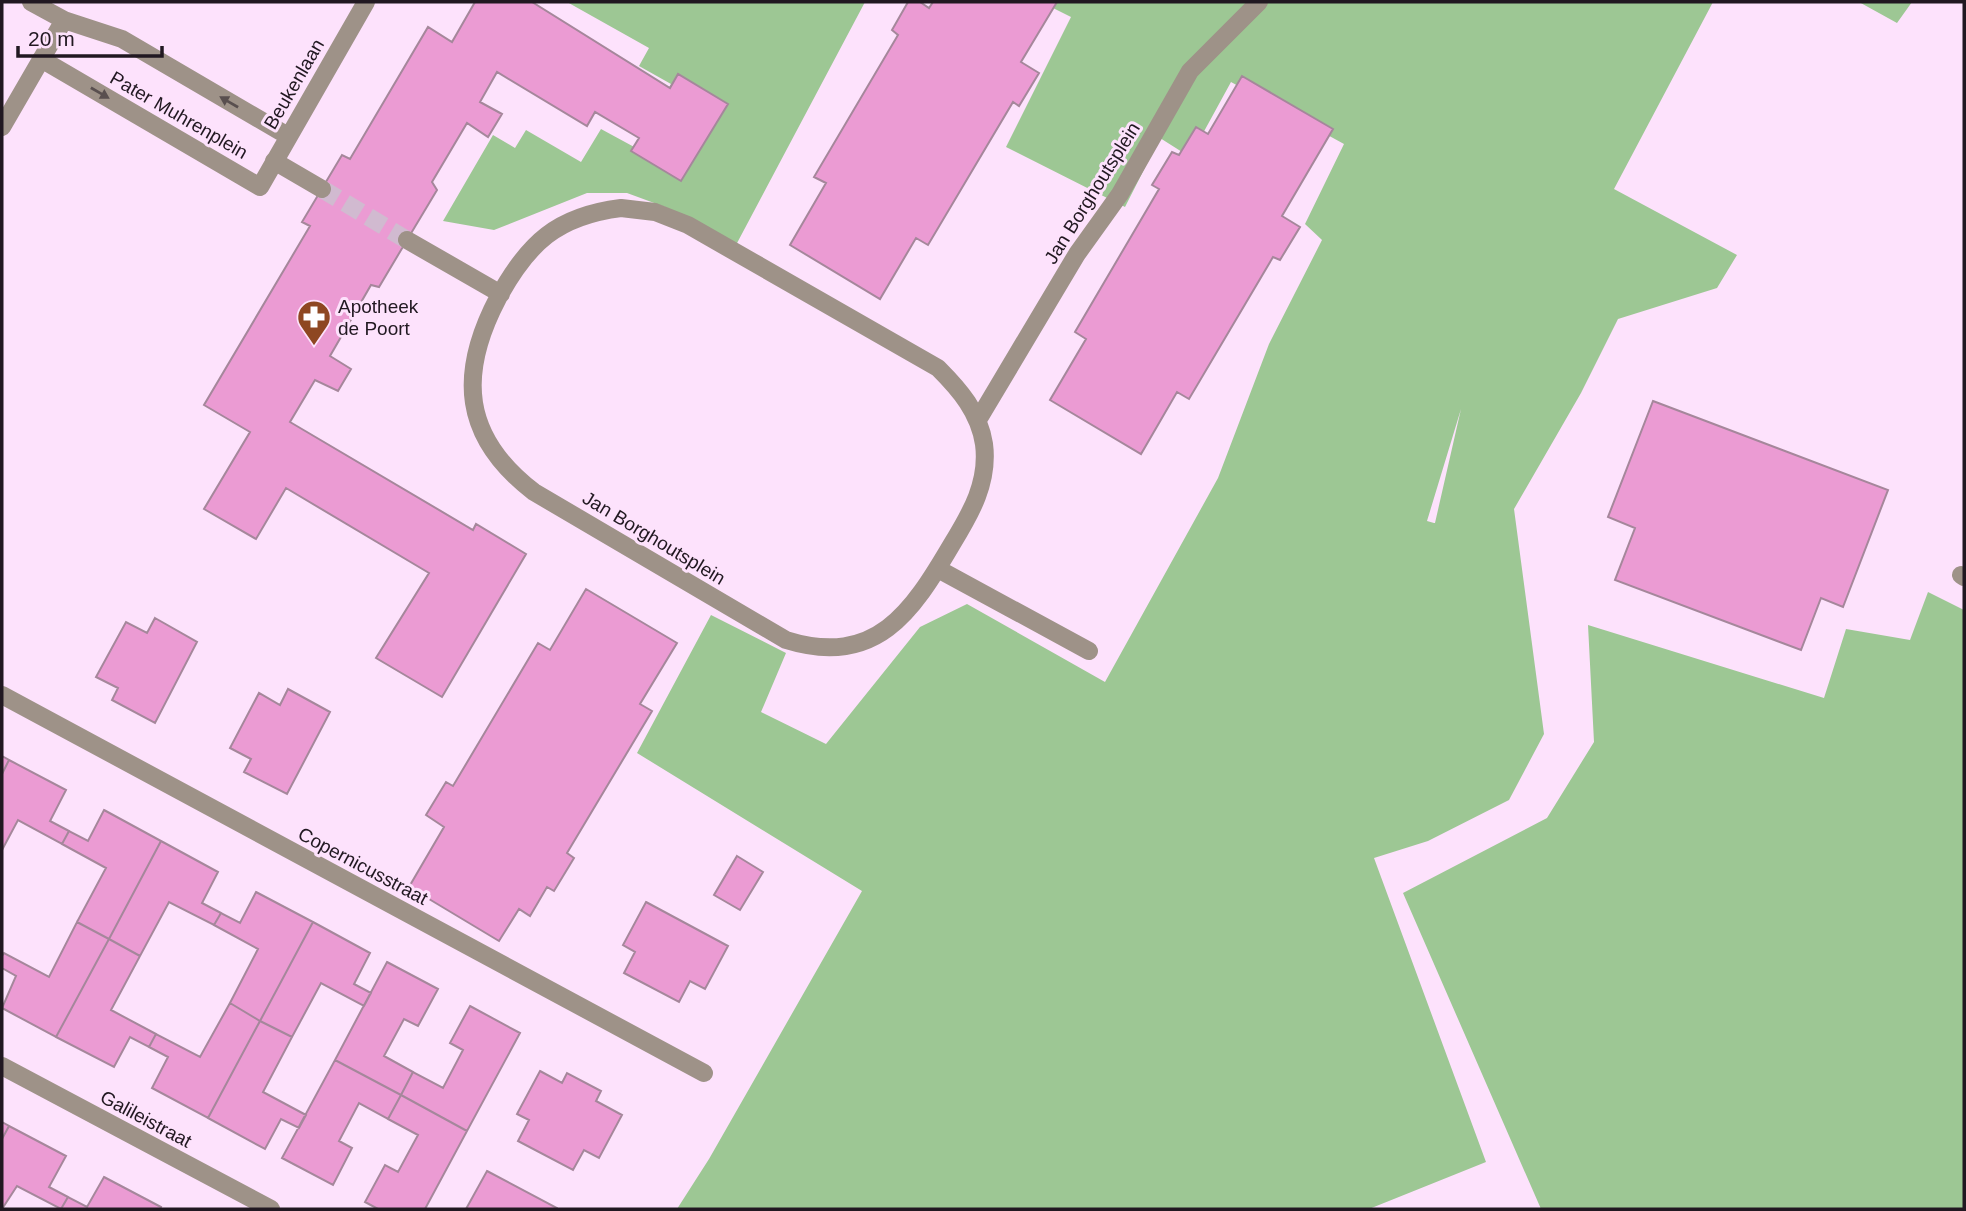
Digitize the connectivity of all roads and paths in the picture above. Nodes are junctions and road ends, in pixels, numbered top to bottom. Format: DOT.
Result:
graph roads {
  1 [pos="31,2"];
  2 [pos="366,2"];
  3 [pos="1259,2"];
  4 [pos="64,20"];
  5 [pos="41,59"];
  6 [pos="2,127"];
  7 [pos="288,136"];
  8 [pos="274,161"];
  9 [pos="260,187"];
  10 [pos="322,189"];
  11 [pos="407,240"];
  12 [pos="501,294"];
  13 [pos="978,420"];
  14 [pos="937,569"];
  15 [pos="1088,651"];
  16 [pos="2,695"];
  17 [pos="2,1066"];
  18 [pos="704,1073"];
  19 [pos="271,1209"];
  1 -- 4 [label="street, Pater Muhrenplein"];
  2 -- 7 [label="street, Beukenlaan"];
  3 -- 13 [label="street, Jan Borghoutsplein"];
  4 -- 5 [label="street"];
  7 -- 4 [label="street, Pater Muhrenplein, one-way"];
  5 -- 6 [label="street"];
  5 -- 9 [label="street, Pater Muhrenplein, one-way"];
  7 -- 8 [label="street, Beukenlaan"];
  8 -- 9 [label="street, Beukenlaan"];
  8 -- 10 [label="street"];
  11 -- 12 [label="street"];
  12 -- 13 [label="street, Jan Borghoutsplein"];
  12 -- 14 [label="street, Jan Borghoutsplein"];
  13 -- 14 [label="street, Jan Borghoutsplein"];
  14 -- 15 [label="street"];
  16 -- 18 [label="street, Copernicusstraat"];
  17 -- 19 [label="street, Galileistraat"];
}
